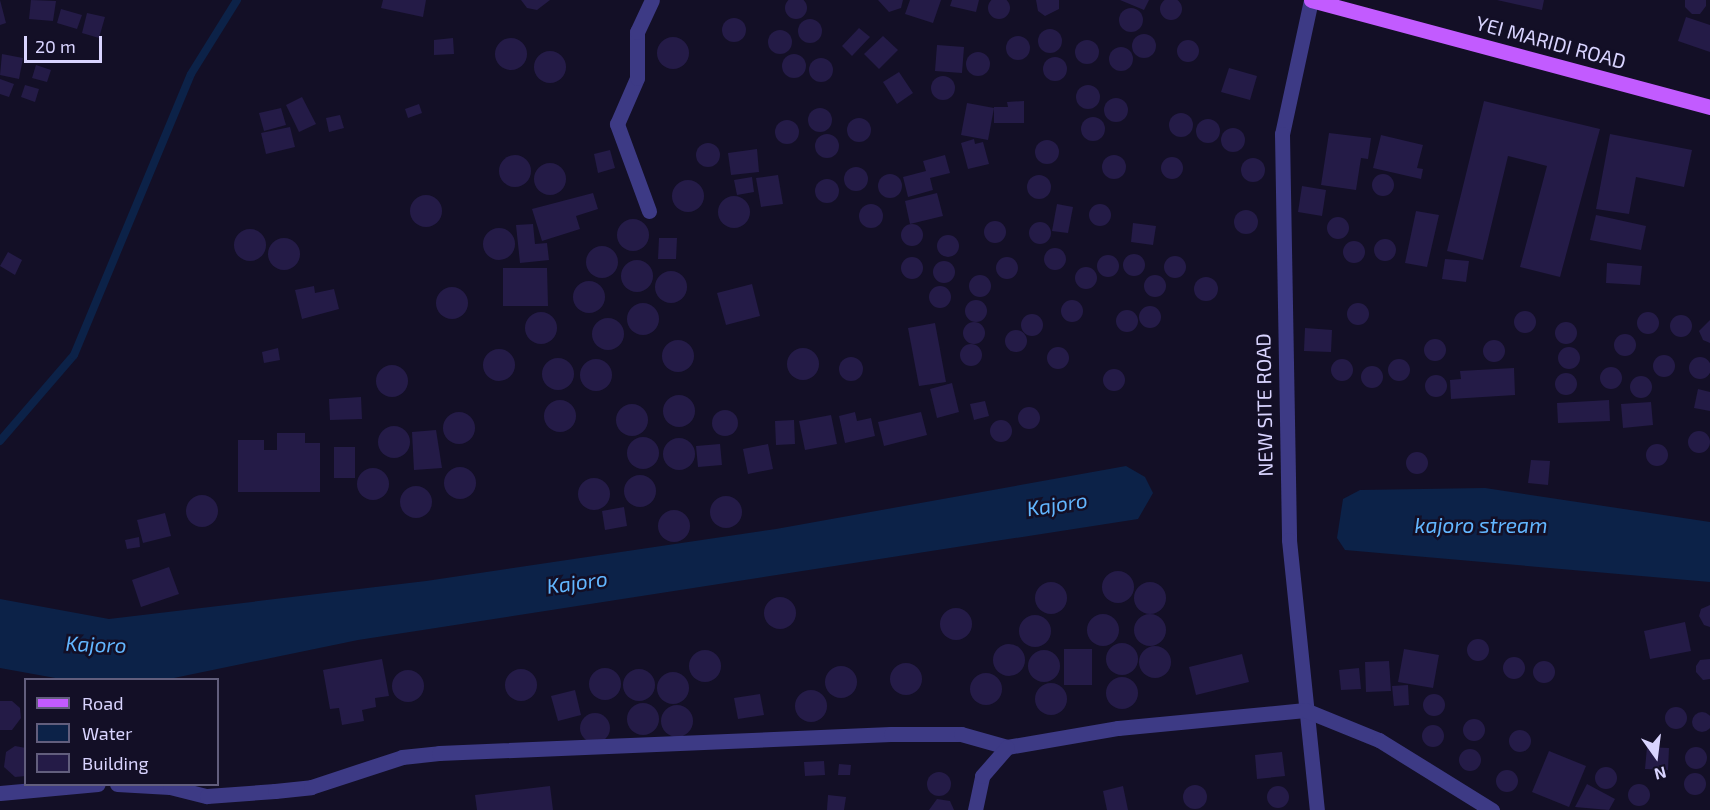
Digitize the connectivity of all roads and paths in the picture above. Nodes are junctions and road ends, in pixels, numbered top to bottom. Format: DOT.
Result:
graph roads {
  1 [pos="652,0"];
  2 [pos="1311,0"];
  3 [pos="1710,107"];
  4 [pos="649,211"];
  5 [pos="1305,710"];
  6 [pos="1007,747"];
  7 [pos="76,786"];
  8 [pos="152,786"];
  9 [pos="0,793"];
  10 [pos="975,810"];
  11 [pos="1317,810"];
  12 [pos="1492,810"];
  1 -- 4 [label="street"];
  2 -- 3 [label="main road, YEI MARIDI ROAD"];
  2 -- 5 [label="street, NEW SITE ROAD"];
  5 -- 6 [label="street"];
  5 -- 11 [label="street, NEW SITE ROAD"];
  5 -- 12 [label="street"];
  6 -- 8 [label="street"];
  6 -- 10 [label="street"];
  7 -- 9 [label="street"];
}
